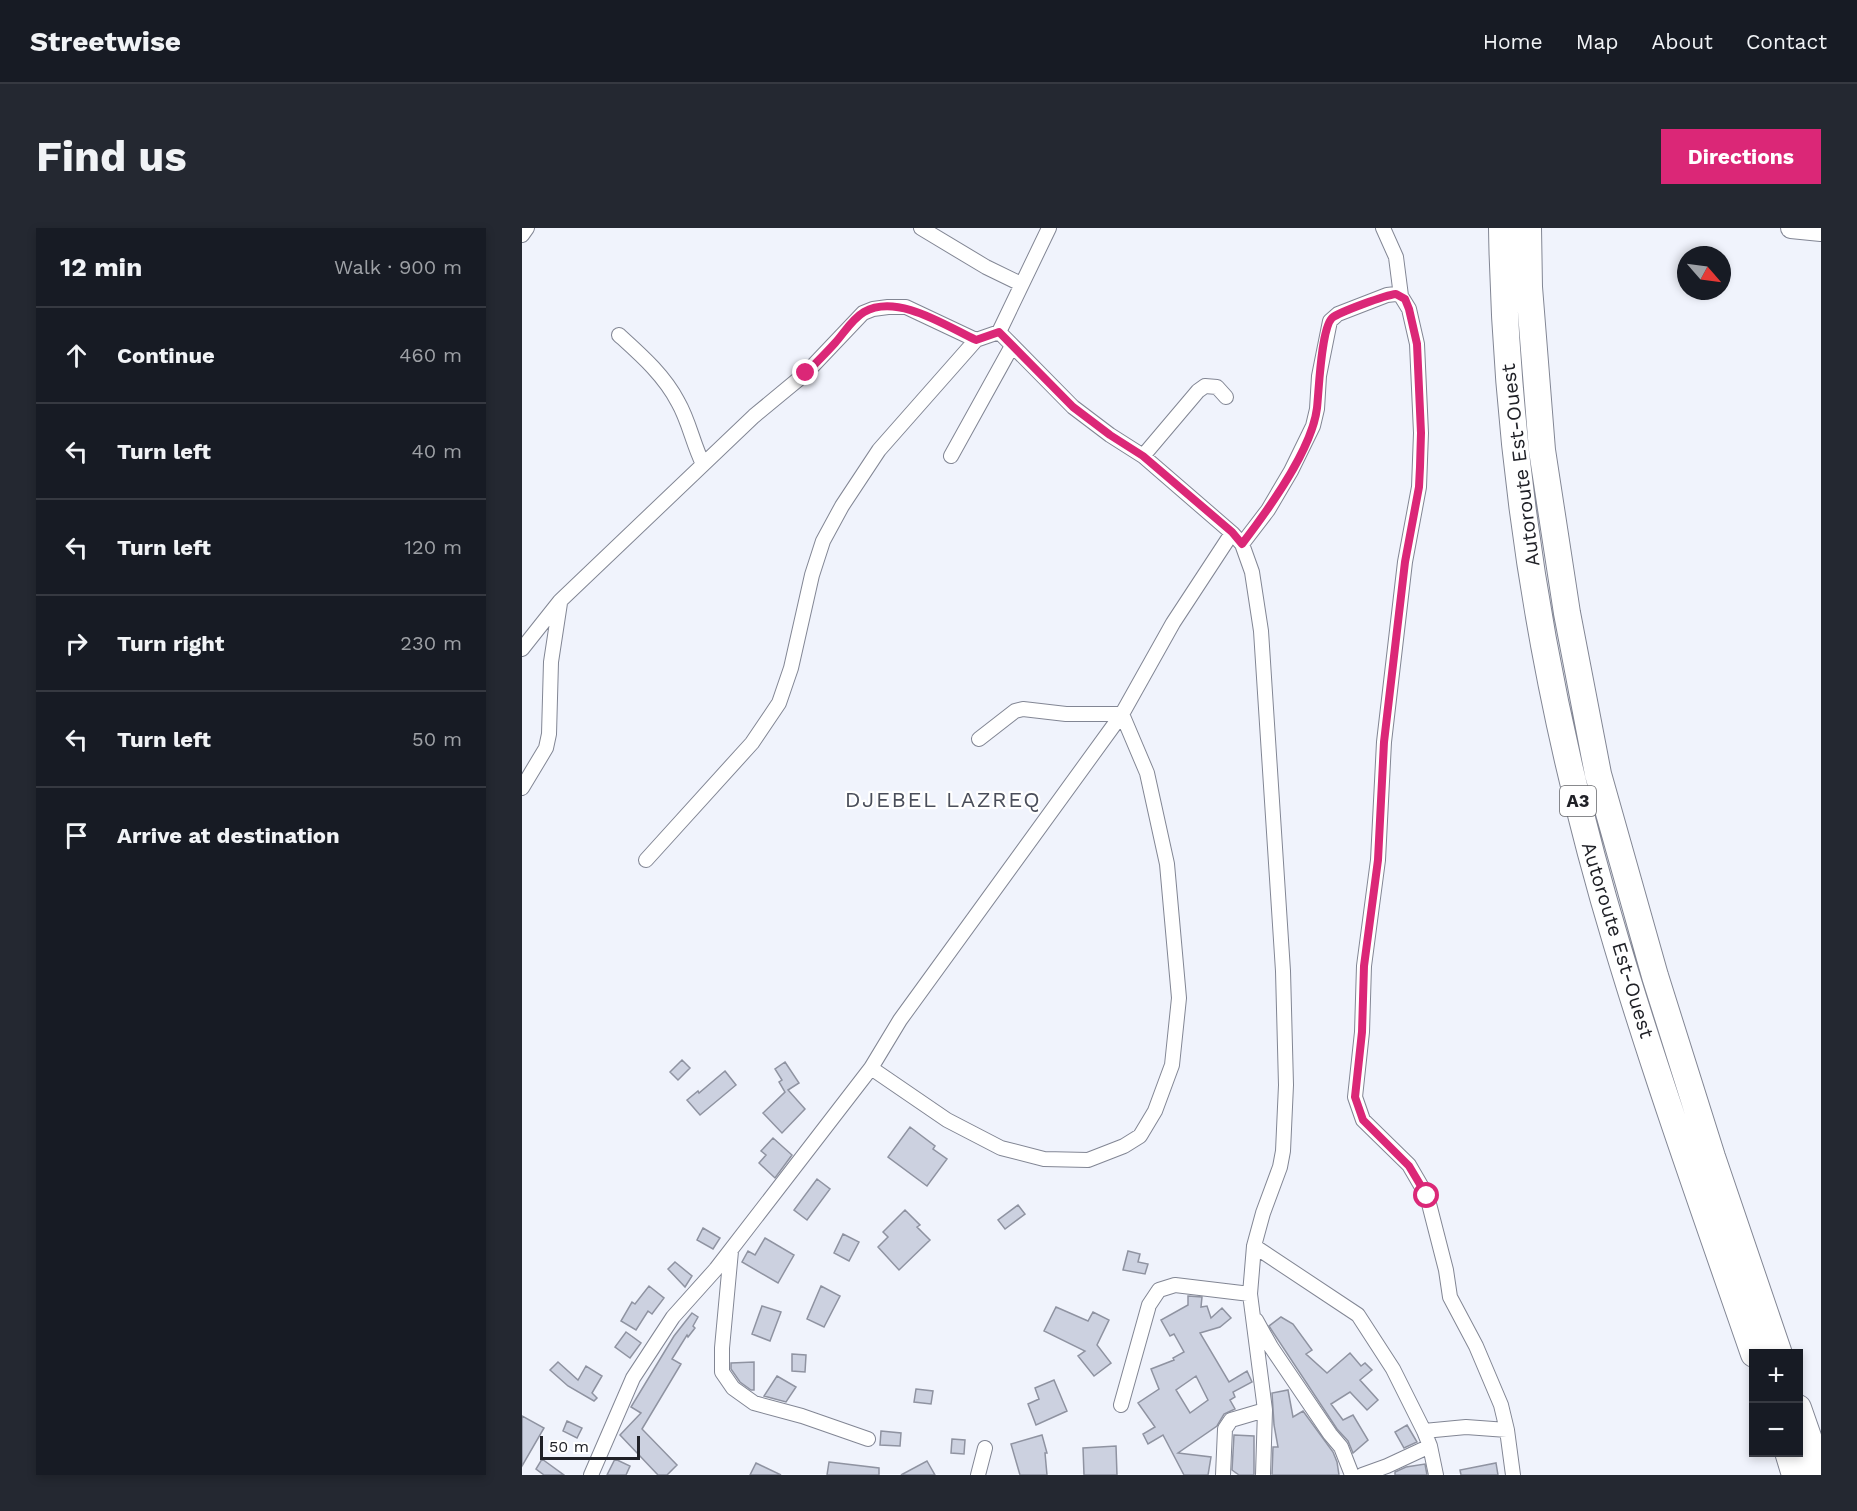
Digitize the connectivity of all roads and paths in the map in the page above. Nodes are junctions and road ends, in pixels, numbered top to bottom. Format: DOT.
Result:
graph roads {
  1 [pos="527,228"];
  2 [pos="921,228"];
  3 [pos="1049,228"];
  4 [pos="1383,228"];
  5 [pos="1502,228"];
  6 [pos="1528,228"];
  7 [pos="1791,228"];
  8 [pos="1821,231"];
  9 [pos="522,235"];
  10 [pos="1021,284"];
  11 [pos="1401,296"];
  12 [pos="999,332"];
  13 [pos="619,335"];
  14 [pos="976,340"];
  15 [pos="1012,346"];
  16 [pos="1226,397"];
  17 [pos="951,456"];
  18 [pos="1143,456"];
  19 [pos="703,464"];
  20 [pos="1232,532"];
  21 [pos="1242,544"];
  22 [pos="560,601"];
  23 [pos="522,649"];
  24 [pos="1122,714"];
  25 [pos="979,739"];
  26 [pos="522,788"];
  27 [pos="646,860"];
  28 [pos="871,1068"];
  29 [pos="1254,1246"];
  30 [pos="731,1249"];
  31 [pos="1250,1294"];
  32 [pos="1253,1316"];
  33 [pos="1753,1349"];
  34 [pos="1778,1349"];
  35 [pos="1121,1405"];
  36 [pos="1265,1410"];
  37 [pos="1803,1422"];
  38 [pos="1507,1430"];
  39 [pos="1424,1431"];
  40 [pos="868,1439"];
  41 [pos="1430,1446"];
  42 [pos="986,1448"];
  43 [pos="1790,1457"];
  44 [pos="1821,1474"];
  45 [pos="591,1475"];
  46 [pos="978,1475"];
  47 [pos="1223,1475"];
  48 [pos="1263,1475"];
  49 [pos="1353,1475"];
  50 [pos="1362,1475"];
  51 [pos="1436,1475"];
  52 [pos="1513,1475"];
  53 [pos="1795,1475"];
  1 -- 9 [label="street"];
  2 -- 10 [label="street"];
  3 -- 10 [label="street"];
  4 -- 11 [label="street"];
  5 -- 33 [label="highway, Autoroute Est-Ouest / A3"];
  6 -- 34 [label="highway, Autoroute Est-Ouest / A3"];
  7 -- 8 [label="main road"];
  10 -- 12 [label="street"];
  11 -- 21 [label="street"];
  11 -- 38 [label="street"];
  12 -- 14 [label="street"];
  12 -- 15 [label="street"];
  13 -- 19 [label="street"];
  14 -- 19 [label="street"];
  14 -- 27 [label="street"];
  15 -- 17 [label="street"];
  15 -- 18 [label="street"];
  16 -- 18 [label="street"];
  18 -- 20 [label="street"];
  19 -- 22 [label="street"];
  20 -- 21 [label="street"];
  20 -- 24 [label="street"];
  21 -- 29 [label="street"];
  22 -- 23 [label="street"];
  22 -- 26 [label="street"];
  24 -- 25 [label="street"];
  24 -- 28 [label="street"];
  24 -- 28 [label="street"];
  28 -- 30 [label="street"];
  29 -- 31 [label="street"];
  29 -- 39 [label="street"];
  30 -- 40 [label="street"];
  30 -- 45 [label="street"];
  31 -- 32 [label="street"];
  31 -- 35 [label="street"];
  32 -- 36 [label="street"];
  32 -- 49 [label="street"];
  36 -- 47 [label="street"];
  36 -- 48 [label="street"];
  37 -- 44 [label="highway"];
  38 -- 39 [label="street"];
  38 -- 52 [label="street"];
  39 -- 41 [label="street"];
  41 -- 50 [label="street"];
  41 -- 51 [label="street"];
  42 -- 46 [label="street"];
  43 -- 53 [label="highway"];
}
